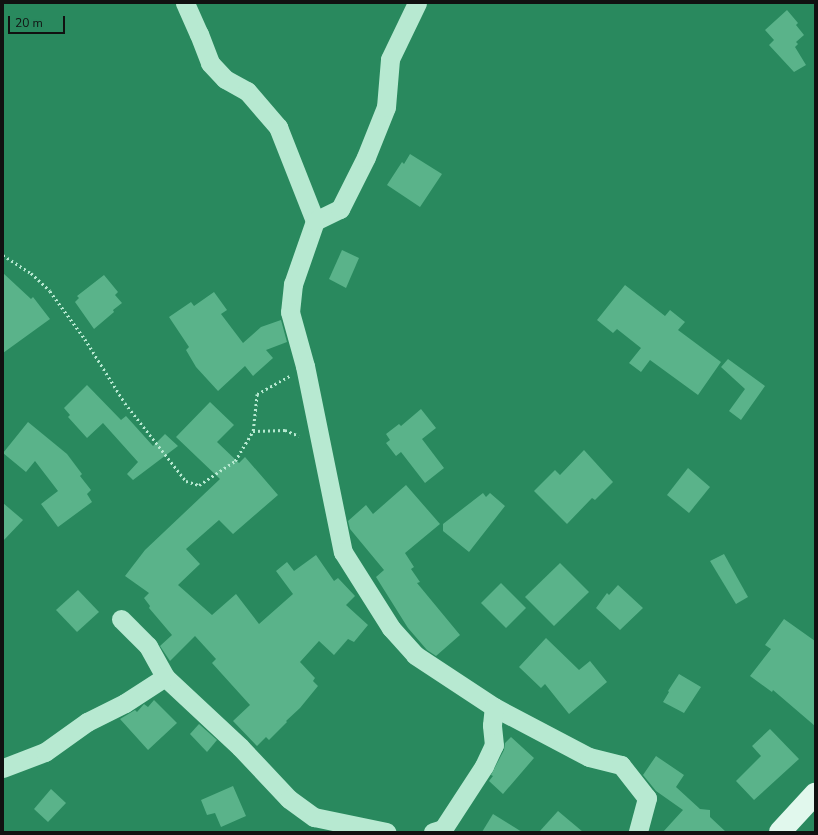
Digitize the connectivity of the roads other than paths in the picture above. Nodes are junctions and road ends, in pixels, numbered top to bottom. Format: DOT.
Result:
graph roads {
  1 [pos="185,3"];
  2 [pos="418,3"];
  3 [pos="316,221"];
  4 [pos="121,619"];
  5 [pos="165,677"];
  6 [pos="494,707"];
  7 [pos="3,768"];
  8 [pos="815,794"];
  9 [pos="386,832"];
  10 [pos="433,832"];
  11 [pos="638,832"];
  12 [pos="780,832"];
  1 -- 3 [label="street"];
  2 -- 3 [label="street"];
  3 -- 6 [label="street"];
  4 -- 5 [label="street"];
  5 -- 7 [label="street"];
  5 -- 9 [label="street"];
  6 -- 10 [label="street"];
  6 -- 11 [label="street"];
  8 -- 12 [label="street"];
}
